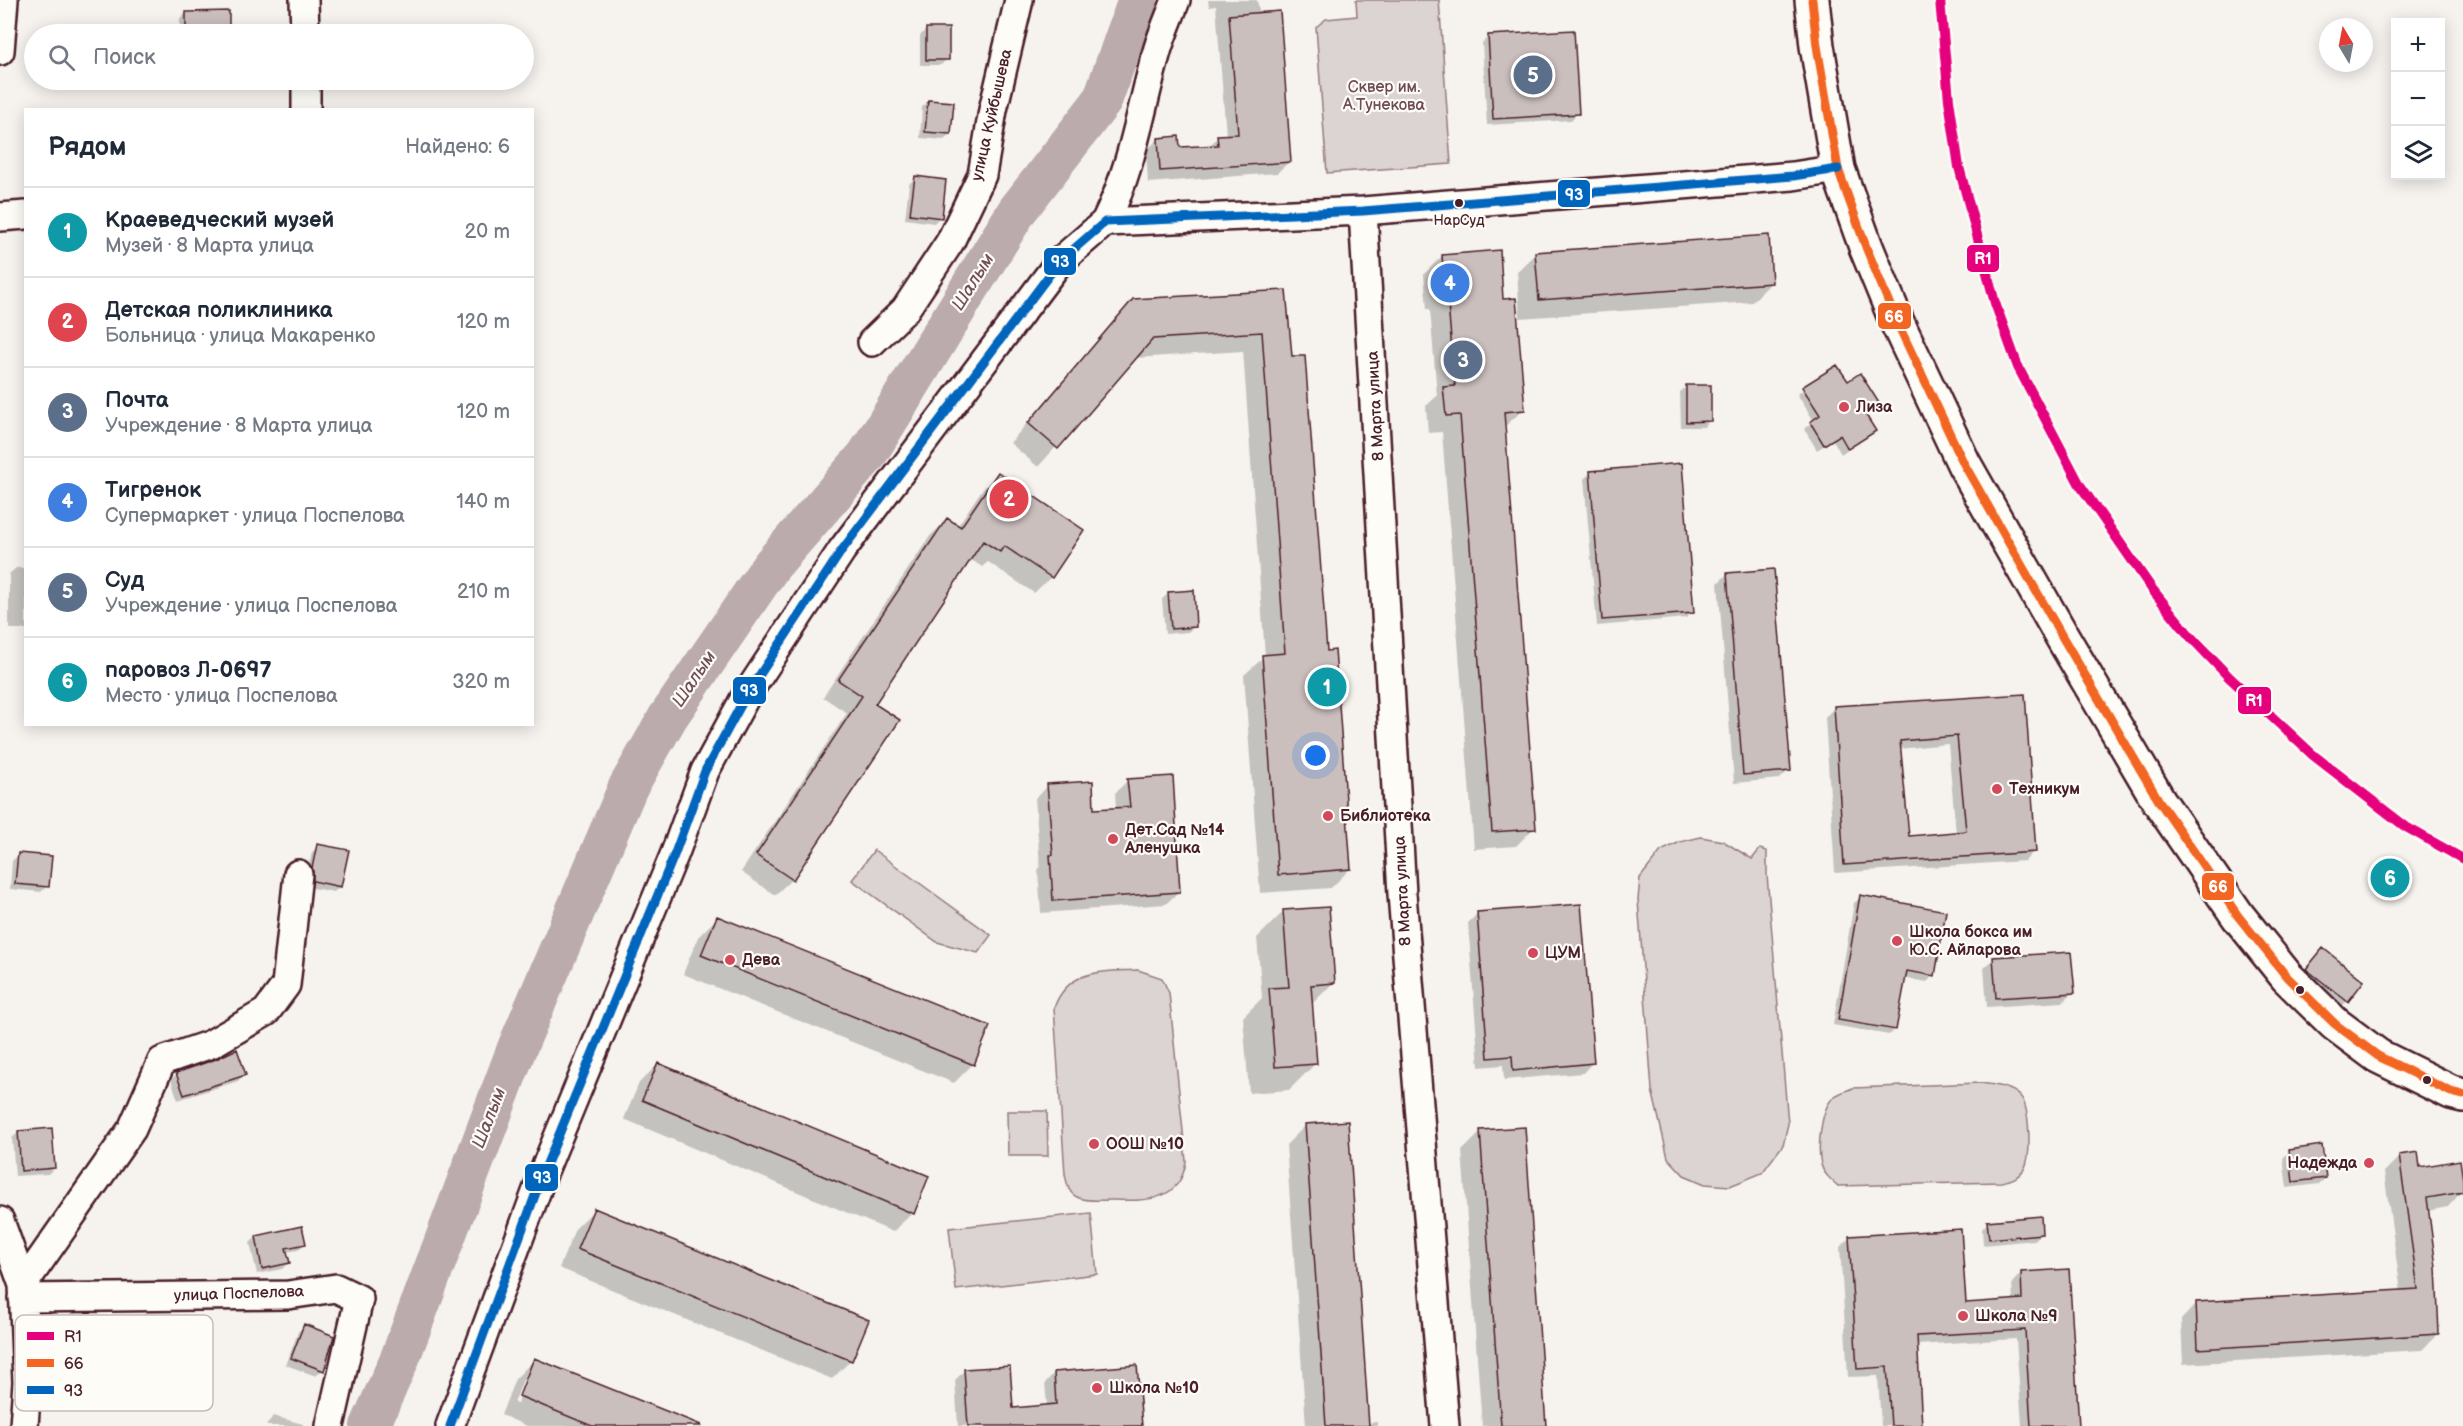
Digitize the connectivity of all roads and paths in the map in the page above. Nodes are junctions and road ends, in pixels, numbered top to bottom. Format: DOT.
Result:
graph roads {
  1 [pos="4,0"];
  2 [pos="304,0"];
  3 [pos="1019,0"];
  4 [pos="1176,0"];
  5 [pos="1812,0"];
  6 [pos="305,24"];
  7 [pos="0,51"];
  8 [pos="306,90"];
  9 [pos="306,108"];
  10 [pos="1838,169"];
  11 [pos="1363,211"];
  12 [pos="24,215"];
  13 [pos="0,217"];
  14 [pos="1105,222"];
  15 [pos="872,342"];
  16 [pos="298,874"];
  17 [pos="2463,1095"];
  18 [pos="0,1221"];
  19 [pos="23,1291"];
  20 [pos="24,1315"];
  21 [pos="25,1411"];
  22 [pos="24,1426"];
  23 [pos="330,1426"];
  24 [pos="450,1426"];
  25 [pos="1445,1426"];
  1 -- 7 [label="street"];
  2 -- 6 [label="street"];
  3 -- 15 [label="street, улица Куйбышева"];
  4 -- 14 [label="street"];
  5 -- 10 [label="main road"];
  8 -- 9 [label="street"];
  10 -- 11 [label="street"];
  10 -- 17 [label="main road"];
  11 -- 14 [label="street"];
  11 -- 25 [label="street, 8 Марта улица"];
  12 -- 13 [label="street"];
  14 -- 24 [label="street"];
  16 -- 19 [label="street"];
  18 -- 19 [label="street"];
  19 -- 20 [label="street"];
  19 -- 23 [label="street, улица Поспелова"];
  21 -- 22 [label="street"];
}
